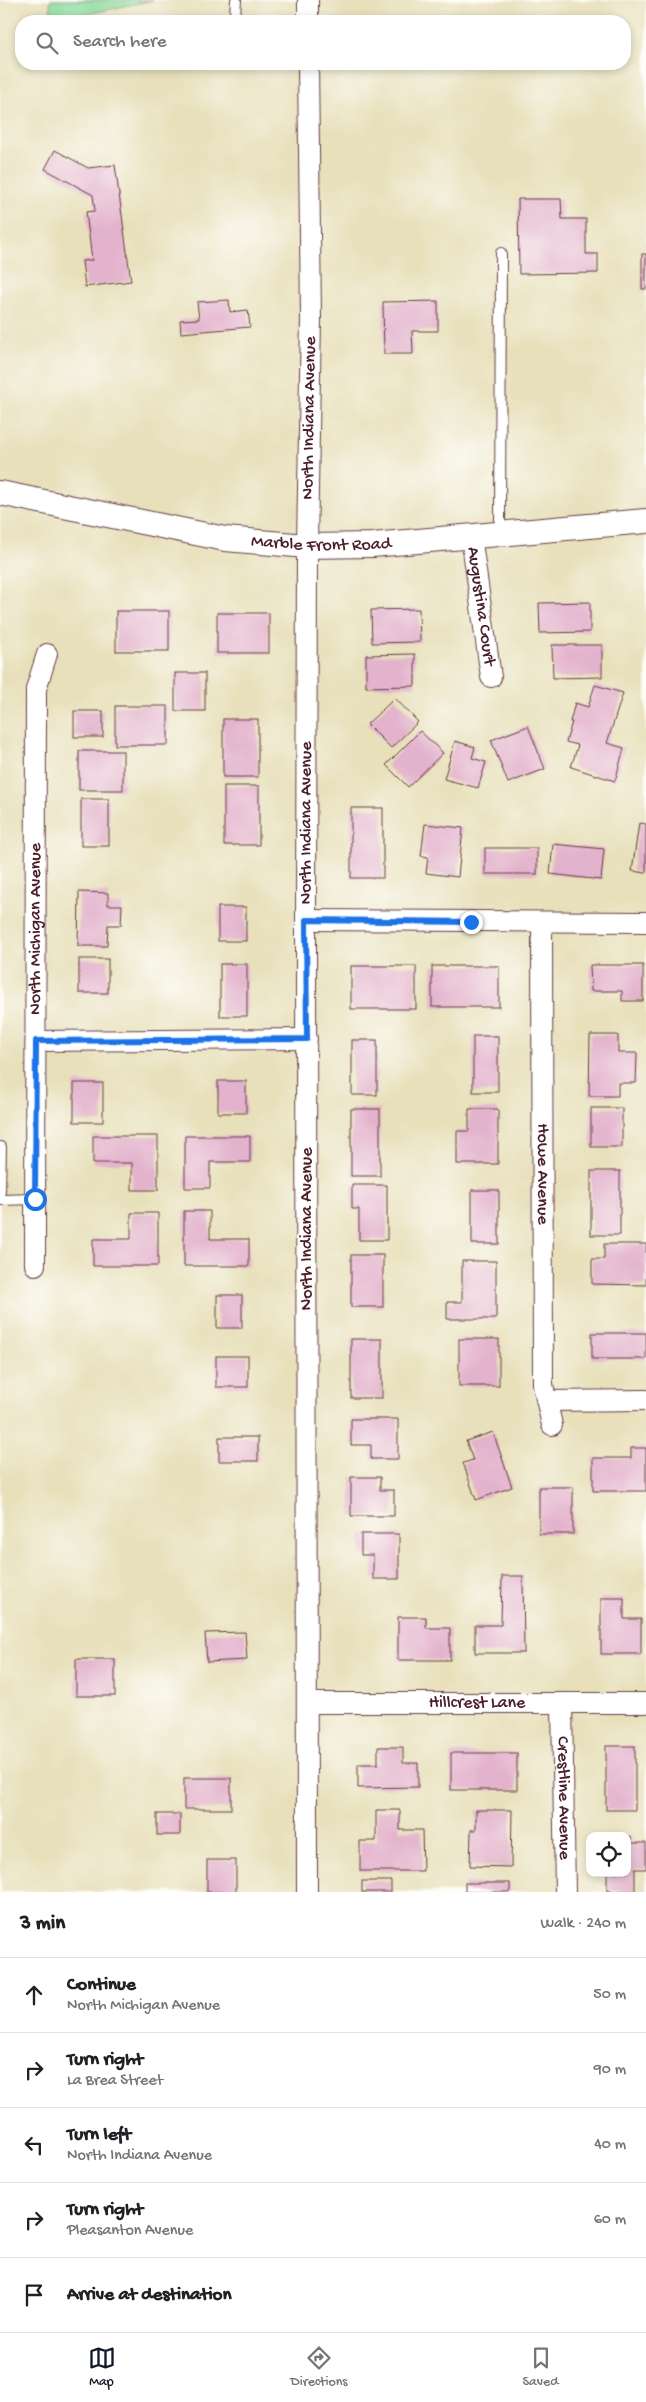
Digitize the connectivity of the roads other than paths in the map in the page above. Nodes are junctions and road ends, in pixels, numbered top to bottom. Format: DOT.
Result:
graph roads {
  1 [pos="236,0"];
  2 [pos="308,0"];
  3 [pos="235,14"];
  4 [pos="308,15"];
  5 [pos="308,70"];
  6 [pos="501,253"];
  7 [pos="0,493"];
  8 [pos="646,521"];
  9 [pos="500,534"];
  10 [pos="471,536"];
  11 [pos="307,546"];
  12 [pos="47,654"];
  13 [pos="491,677"];
  14 [pos="306,920"];
  15 [pos="542,922"];
  16 [pos="646,922"];
  17 [pos="307,1039"];
  18 [pos="36,1041"];
  19 [pos="1,1147"];
  20 [pos="0,1192"];
  21 [pos="35,1199"];
  22 [pos="0,1200"];
  23 [pos="35,1265"];
  24 [pos="646,1400"];
  25 [pos="546,1401"];
  26 [pos="552,1425"];
  27 [pos="307,1703"];
  28 [pos="562,1703"];
  29 [pos="646,1703"];
  30 [pos="307,1892"];
  31 [pos="565,1892"];
  1 -- 3 [label="lane"];
  2 -- 4 [label="street"];
  5 -- 11 [label="street, North Indiana Avenue"];
  6 -- 9 [label="lane"];
  7 -- 11 [label="street, Marble Front Road"];
  8 -- 9 [label="street, Marble Front Road"];
  9 -- 10 [label="street, Marble Front Road"];
  10 -- 11 [label="street, Marble Front Road"];
  10 -- 13 [label="street, Augustina Court"];
  11 -- 14 [label="street, North Indiana Avenue"];
  12 -- 18 [label="street, North Michigan Avenue"];
  14 -- 15 [label="street"];
  14 -- 17 [label="street, North Indiana Avenue"];
  15 -- 16 [label="street"];
  15 -- 25 [label="street, Howe Avenue"];
  17 -- 18 [label="street"];
  17 -- 27 [label="street, North Indiana Avenue"];
  18 -- 21 [label="street, North Michigan Avenue"];
  19 -- 20 [label="lane"];
  21 -- 22 [label="lane"];
  21 -- 23 [label="street, North Michigan Avenue"];
  24 -- 25 [label="street"];
  25 -- 26 [label="street, Howe Avenue"];
  27 -- 28 [label="street, Hillcrest Lane"];
  27 -- 30 [label="street, North Indiana Avenue"];
  28 -- 29 [label="street, Hillcrest Lane"];
  28 -- 31 [label="street, Crestline Avenue"];
}
